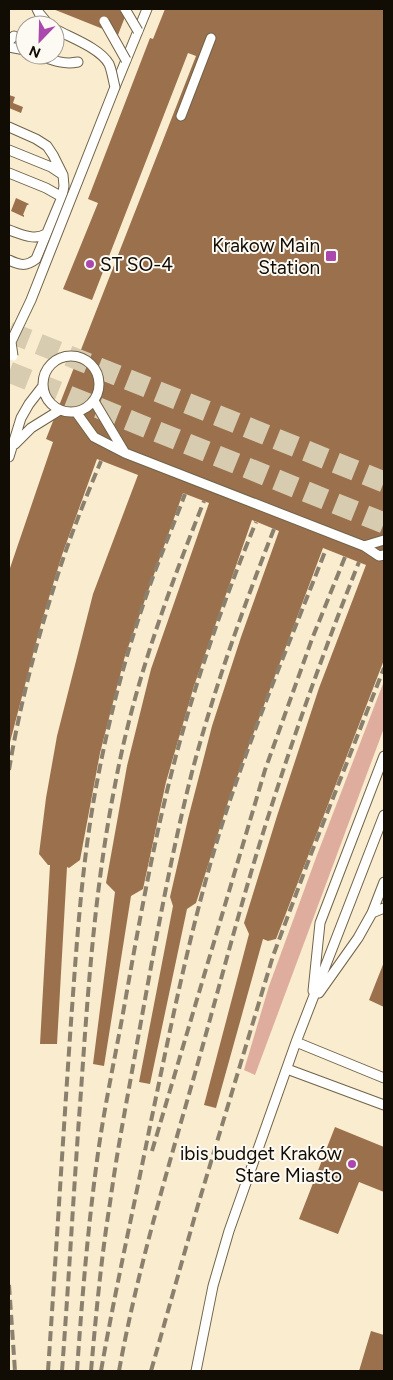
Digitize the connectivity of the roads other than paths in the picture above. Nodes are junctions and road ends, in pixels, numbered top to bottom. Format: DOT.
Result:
graph roads {
  1 [pos="125,9"];
  2 [pos="147,9"];
  3 [pos="104,21"];
  4 [pos="138,31"];
  5 [pos="65,34"];
  6 [pos="211,38"];
  7 [pos="126,60"];
  8 [pos="78,62"];
  9 [pos="65,64"];
  10 [pos="115,87"];
  11 [pos="181,116"];
  12 [pos="9,127"];
  13 [pos="9,150"];
  14 [pos="9,174"];
  15 [pos="63,175"];
  16 [pos="62,197"];
  17 [pos="9,230"];
  18 [pos="46,234"];
  19 [pos="9,260"];
  20 [pos="31,300"];
  21 [pos="31,311"];
  22 [pos="13,356"];
  23 [pos="43,386"];
  24 [pos="94,401"];
  25 [pos="60,410"];
  26 [pos="76,412"];
  27 [pos="22,421"];
  28 [pos="18,431"];
  29 [pos="13,446"];
  30 [pos="125,453"];
  31 [pos="9,457"];
  32 [pos="384,540"];
  33 [pos="364,546"];
  34 [pos="384,555"];
  35 [pos="384,756"];
  36 [pos="383,818"];
  37 [pos="384,882"];
  38 [pos="384,908"];
  39 [pos="372,913"];
  40 [pos="311,1004"];
  41 [pos="296,1042"];
  42 [pos="286,1069"];
  43 [pos="384,1078"];
  44 [pos="384,1105"];
  45 [pos="196,1371"];
  1 -- 4 [label="lane, bridge"];
  2 -- 4 [label="lane"];
  3 -- 7 [label="lane, bridge"];
  4 -- 7 [label="lane"];
  5 -- 10 [label="lane, bridge"];
  6 -- 11 [label="lane"];
  7 -- 10 [label="lane"];
  8 -- 9 [label="lane"];
  10 -- 20 [label="lane, bridge"];
  12 -- 15 [label="lane"];
  13 -- 15 [label="lane"];
  14 -- 16 [label="lane"];
  15 -- 16 [label="lane"];
  16 -- 18 [label="lane"];
  17 -- 18 [label="lane"];
  18 -- 19 [label="lane"];
  20 -- 21 [label="lane, bridge"];
  20 -- 22 [label="lane, bridge"];
  23 -- 24 [label="lane"];
  23 -- 25 [label="lane"];
  23 -- 29 [label="lane"];
  24 -- 26 [label="lane"];
  24 -- 30 [label="lane"];
  25 -- 26 [label="lane"];
  25 -- 29 [label="lane"];
  26 -- 30 [label="lane"];
  27 -- 28 [label="lane"];
  29 -- 31 [label="lane"];
  30 -- 33 [label="lane"];
  32 -- 33 [label="lane"];
  33 -- 34 [label="lane"];
  35 -- 40 [label="lane"];
  36 -- 40 [label="lane"];
  37 -- 39 [label="lane"];
  38 -- 39 [label="lane"];
  39 -- 40 [label="lane"];
  40 -- 41 [label="lane"];
  41 -- 42 [label="lane"];
  41 -- 43 [label="lane"];
  42 -- 44 [label="lane"];
  42 -- 45 [label="lane"];
}
